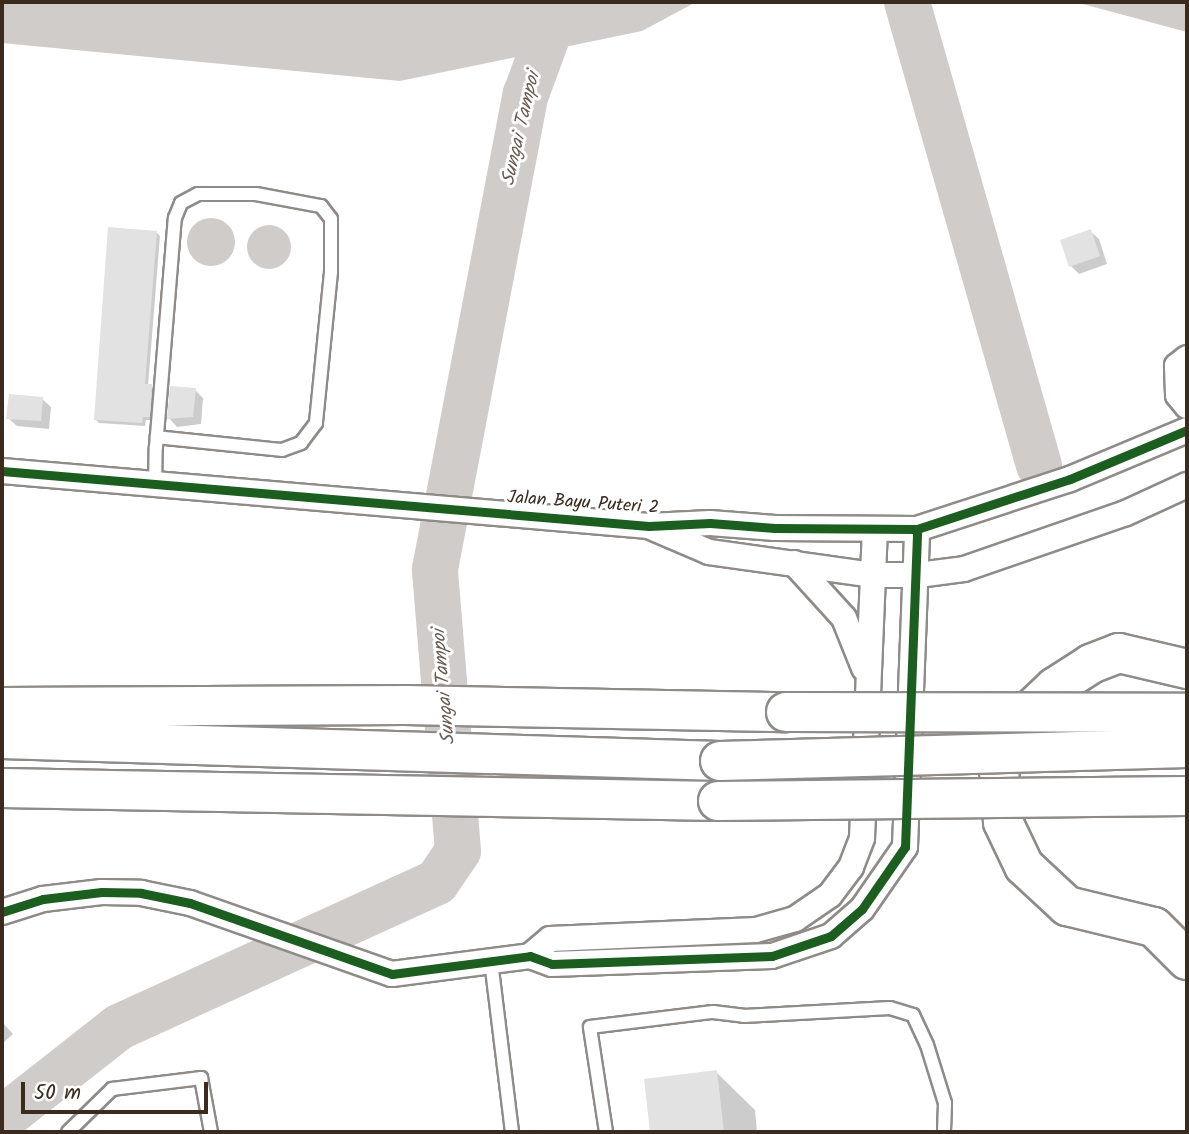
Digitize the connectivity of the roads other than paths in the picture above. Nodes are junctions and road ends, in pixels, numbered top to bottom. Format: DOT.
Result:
graph roads {
  1 [pos="1187,358"];
  2 [pos="1187,406"];
  3 [pos="1187,430"];
  4 [pos="158,437"];
  5 [pos="2,471"];
  6 [pos="1187,485"];
  7 [pos="155,486"];
  8 [pos="649,526"];
  9 [pos="917,529"];
  10 [pos="875,530"];
  11 [pos="794,563"];
  12 [pos="872,575"];
  13 [pos="918,575"];
  14 [pos="1187,669"];
  15 [pos="870,690"];
  16 [pos="1187,713"];
  17 [pos="15,725"];
  18 [pos="1187,748"];
  19 [pos="11,789"];
  20 [pos="1187,796"];
  21 [pos="2,912"];
  22 [pos="530,956"];
  23 [pos="1187,960"];
  24 [pos="491,961"];
  25 [pos="68,1132"];
  26 [pos="211,1132"];
  27 [pos="512,1132"];
  28 [pos="606,1132"];
  29 [pos="944,1132"];
  1 -- 2 [label="street"];
  3 -- 9 [label="street, Jalan Bayu Puteri 2"];
  4 -- 4 [label="lane"];
  4 -- 7 [label="lane"];
  5 -- 7 [label="street, Jalan Bayu Puteri 2"];
  6 -- 13 [label="street, Jalan Bayu Puteri 2"];
  7 -- 8 [label="street, Jalan Bayu Puteri 2"];
  8 -- 10 [label="street, Jalan Bayu Puteri 2"];
  8 -- 11 [label="street, Jalan Bayu Puteri 2"];
  9 -- 10 [label="street, Jalan Bayu Puteri 2"];
  9 -- 13 [label="street"];
  10 -- 12 [label="street"];
  11 -- 12 [label="street, Jalan Bayu Puteri 2"];
  11 -- 15 [label="street"];
  12 -- 13 [label="street, Jalan Bayu Puteri 2"];
  12 -- 15 [label="street"];
  13 -- 22 [label="street"];
  14 -- 23 [label="highway"];
  15 -- 22 [label="street"];
  16 -- 17 [label="highway, bridge"];
  17 -- 18 [label="highway, bridge"];
  19 -- 20 [label="highway, bridge"];
  21 -- 24 [label="street"];
  22 -- 24 [label="street"];
  24 -- 27 [label="lane"];
  25 -- 26 [label="lane"];
  28 -- 29 [label="lane"];
}
